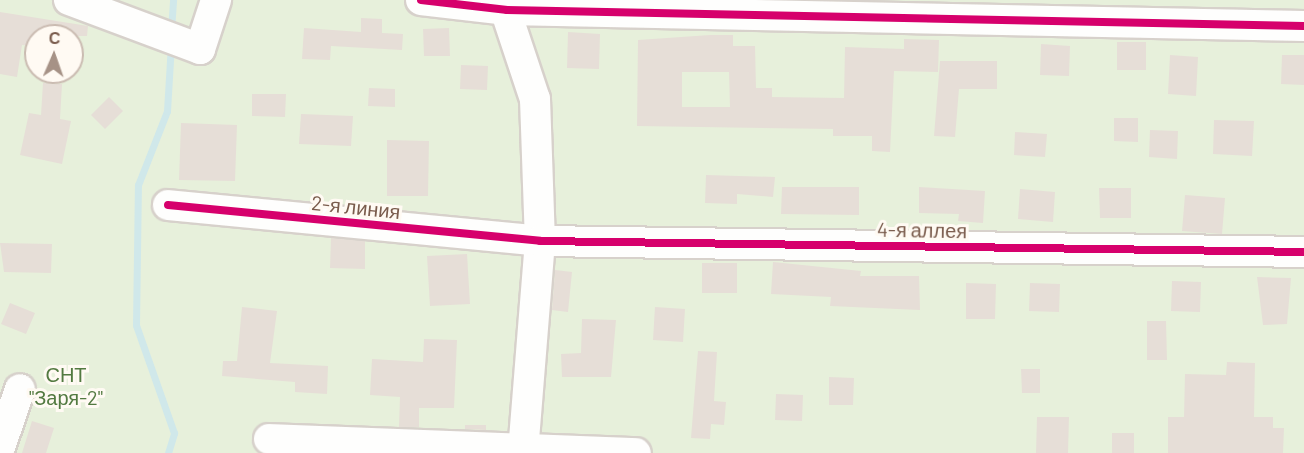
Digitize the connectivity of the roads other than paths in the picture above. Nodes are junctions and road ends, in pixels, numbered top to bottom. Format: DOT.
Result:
graph roads {
  1 [pos="69,0"];
  2 [pos="216,0"];
  3 [pos="421,0"];
  4 [pos="504,5"];
  5 [pos="1304,26"];
  6 [pos="168,205"];
  7 [pos="540,241"];
  8 [pos="1304,252"];
  9 [pos="20,389"];
  10 [pos="269,439"];
  11 [pos="0,447"];
  12 [pos="523,451"];
  13 [pos="636,453"];
  1 -- 2 [label="street"];
  3 -- 4 [label="street"];
  4 -- 5 [label="street"];
  4 -- 7 [label="street"];
  6 -- 7 [label="street, 2-я линия"];
  7 -- 8 [label="street, 4-я аллея"];
  7 -- 12 [label="street"];
  9 -- 11 [label="street"];
  10 -- 12 [label="street"];
  12 -- 13 [label="street"];
}
